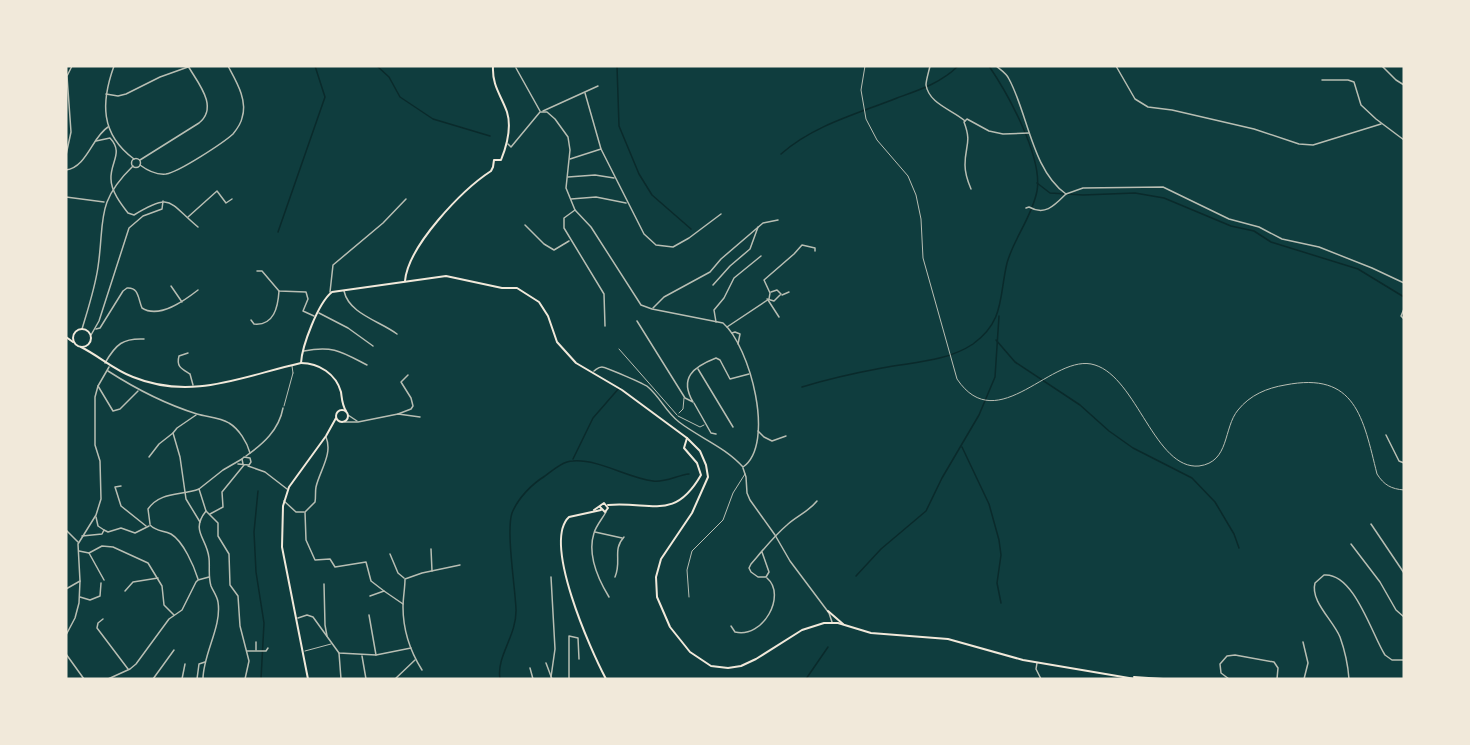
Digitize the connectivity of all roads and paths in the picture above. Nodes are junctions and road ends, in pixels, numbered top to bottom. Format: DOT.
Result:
graph roads {
  1 [pos="72,66"];
  2 [pos="114,66"];
  3 [pos="122,66"];
  4 [pos="128,66"];
  5 [pos="188,66"];
  6 [pos="228,66"];
  7 [pos="493,66"];
  8 [pos="865,66"];
  9 [pos="930,66"];
  10 [pos="996,66"];
  11 [pos="1116,66"];
  12 [pos="1382,66"];
  13 [pos="516,68"];
  14 [pos="1322,80"];
  15 [pos="1404,85"];
  16 [pos="598,86"];
  17 [pos="585,93"];
  18 [pos="105,94"];
  19 [pos="542,111"];
  20 [pos="1376,112"];
  21 [pos="1374,117"];
  22 [pos="965,121"];
  23 [pos="1381,123"];
  24 [pos="109,127"];
  25 [pos="1030,133"];
  26 [pos="1404,140"];
  27 [pos="96,141"];
  28 [pos="507,144"];
  29 [pos="602,150"];
  30 [pos="66,155"];
  31 [pos="134,159"];
  32 [pos="569,159"];
  33 [pos="140,160"];
  34 [pos="140,165"];
  35 [pos="133,166"];
  36 [pos="66,170"];
  37 [pos="567,177"];
  38 [pos="615,178"];
  39 [pos="113,189"];
  40 [pos="971,189"];
  41 [pos="1066,194"];
  42 [pos="66,197"];
  43 [pos="232,199"];
  44 [pos="406,199"];
  45 [pos="570,199"];
  46 [pos="163,201"];
  47 [pos="105,202"];
  48 [pos="628,203"];
  49 [pos="1026,208"];
  50 [pos="575,210"];
  51 [pos="721,214"];
  52 [pos="188,218"];
  53 [pos="778,220"];
  54 [pos="525,225"];
  55 [pos="758,226"];
  56 [pos="198,227"];
  57 [pos="570,240"];
  58 [pos="814,251"];
  59 [pos="761,256"];
  60 [pos="66,257"];
  61 [pos="257,271"];
  62 [pos="66,273"];
  63 [pos="405,281"];
  64 [pos="1404,283"];
  65 [pos="713,285"];
  66 [pos="171,286"];
  67 [pos="198,290"];
  68 [pos="344,290"];
  69 [pos="279,291"];
  70 [pos="770,292"];
  71 [pos="789,292"];
  72 [pos="330,293"];
  73 [pos="782,294"];
  74 [pos="767,299"];
  75 [pos="182,302"];
  76 [pos="652,309"];
  77 [pos="1404,309"];
  78 [pos="319,312"];
  79 [pos="316,317"];
  80 [pos="779,317"];
  81 [pos="1404,319"];
  82 [pos="251,320"];
  83 [pos="637,321"];
  84 [pos="716,322"];
  85 [pos="605,326"];
  86 [pos="727,327"];
  87 [pos="82,329"];
  88 [pos="95,329"];
  89 [pos="75,333"];
  90 [pos="397,334"];
  91 [pos="732,334"];
  92 [pos="91,335"];
  93 [pos="66,336"];
  94 [pos="144,339"];
  95 [pos="75,343"];
  96 [pos="90,343"];
  97 [pos="738,344"];
  98 [pos="373,346"];
  99 [pos="81,347"];
  100 [pos="620,349"];
  101 [pos="303,351"];
  102 [pos="188,353"];
  103 [pos="96,357"];
  104 [pos="105,363"];
  105 [pos="301,363"];
  106 [pos="311,364"];
  107 [pos="292,365"];
  108 [pos="110,366"];
  109 [pos="367,366"];
  110 [pos="698,368"];
  111 [pos="108,370"];
  112 [pos="592,374"];
  113 [pos="749,374"];
  114 [pos="408,375"];
  115 [pos="98,386"];
  116 [pos="193,387"];
  117 [pos="138,390"];
  118 [pos="684,396"];
  119 [pos="341,398"];
  120 [pos="693,402"];
  121 [pos="284,408"];
  122 [pos="338,411"];
  123 [pos="346,411"];
  124 [pos="197,414"];
  125 [pos="398,414"];
  126 [pos="348,415"];
  127 [pos="677,415"];
  128 [pos="420,417"];
  129 [pos="336,418"];
  130 [pos="361,421"];
  131 [pos="343,422"];
  132 [pos="706,424"];
  133 [pos="331,428"];
  134 [pos="733,428"];
  135 [pos="758,431"];
  136 [pos="173,433"];
  137 [pos="716,434"];
  138 [pos="1386,435"];
  139 [pos="326,436"];
  140 [pos="786,436"];
  141 [pos="687,438"];
  142 [pos="256,449"];
  143 [pos="250,453"];
  144 [pos="246,456"];
  145 [pos="149,457"];
  146 [pos="242,459"];
  147 [pos="251,460"];
  148 [pos="1404,463"];
  149 [pos="243,464"];
  150 [pos="234,465"];
  151 [pos="248,466"];
  152 [pos="743,468"];
  153 [pos="258,469"];
  154 [pos="746,474"];
  155 [pos="121,486"];
  156 [pos="199,489"];
  157 [pos="288,489"];
  158 [pos="1404,490"];
  159 [pos="184,493"];
  160 [pos="284,501"];
  161 [pos="817,501"];
  162 [pos="600,509"];
  163 [pos="607,509"];
  164 [pos="206,511"];
  165 [pos="305,512"];
  166 [pos="209,514"];
  167 [pos="95,516"];
  168 [pos="200,522"];
  169 [pos="1371,524"];
  170 [pos="148,526"];
  171 [pos="66,530"];
  172 [pos="104,530"];
  173 [pos="594,532"];
  174 [pos="82,536"];
  175 [pos="775,536"];
  176 [pos="79,543"];
  177 [pos="1351,544"];
  178 [pos="431,549"];
  179 [pos="78,550"];
  180 [pos="762,552"];
  181 [pos="89,553"];
  182 [pos="390,554"];
  183 [pos="460,565"];
  184 [pos="432,571"];
  185 [pos="1404,573"];
  186 [pos="209,577"];
  187 [pos="551,577"];
  188 [pos="615,577"];
  189 [pos="766,577"];
  190 [pos="158,578"];
  191 [pos="405,579"];
  192 [pos="198,580"];
  193 [pos="80,581"];
  194 [pos="324,584"];
  195 [pos="66,589"];
  196 [pos="125,591"];
  197 [pos="384,591"];
  198 [pos="370,596"];
  199 [pos="79,597"];
  200 [pos="609,597"];
  201 [pos="689,597"];
  202 [pos="402,604"];
  203 [pos="828,611"];
  204 [pos="174,615"];
  205 [pos="369,615"];
  206 [pos="1404,617"];
  207 [pos="297,618"];
  208 [pos="103,619"];
  209 [pos="832,623"];
  210 [pos="731,626"];
  211 [pos="845,626"];
  212 [pos="66,635"];
  213 [pos="327,636"];
  214 [pos="256,642"];
  215 [pos="1304,642"];
  216 [pos="332,644"];
  217 [pos="268,648"];
  218 [pos="411,648"];
  219 [pos="174,650"];
  220 [pos="246,651"];
  221 [pos="256,651"];
  222 [pos="304,651"];
  223 [pos="339,653"];
  224 [pos="66,654"];
  225 [pos="376,655"];
  226 [pos="362,656"];
  227 [pos="579,659"];
  228 [pos="416,660"];
  229 [pos="1404,660"];
  230 [pos="204,662"];
  231 [pos="546,663"];
  232 [pos="1037,663"];
  233 [pos="184,664"];
  234 [pos="530,668"];
  235 [pos="128,670"];
  236 [pos="422,670"];
  237 [pos="1113,676"];
  238 [pos="552,678"];
  239 [pos="84,679"];
  240 [pos="108,679"];
  241 [pos="153,679"];
  242 [pos="182,679"];
  243 [pos="197,679"];
  244 [pos="203,679"];
  245 [pos="245,679"];
  246 [pos="308,679"];
  247 [pos="341,679"];
  248 [pos="366,679"];
  249 [pos="395,679"];
  250 [pos="532,679"];
  251 [pos="569,679"];
  252 [pos="606,679"];
  253 [pos="1041,679"];
  254 [pos="1135,679"];
  255 [pos="1163,679"];
  256 [pos="1229,679"];
  257 [pos="1277,679"];
  258 [pos="1304,679"];
  259 [pos="1349,679"];
  1 -- 30 [label="street"];
  2 -- 18 [label="street"];
  3 -- 4 [label="street"];
  5 -- 18 [label="street"];
  5 -- 33 [label="street"];
  6 -- 34 [label="street"];
  7 -- 28 [label="main road"];
  8 -- 158 [label="street"];
  9 -- 22 [label="street"];
  10 -- 25 [label="street"];
  11 -- 23 [label="street"];
  12 -- 15 [label="street"];
  13 -- 19 [label="street"];
  14 -- 21 [label="street"];
  16 -- 17 [label="street"];
  17 -- 19 [label="street"];
  17 -- 29 [label="street"];
  18 -- 24 [label="street"];
  19 -- 28 [label="street"];
  19 -- 32 [label="street"];
  20 -- 21 [label="street"];
  21 -- 23 [label="street"];
  22 -- 25 [label="street"];
  22 -- 40 [label="street"];
  23 -- 26 [label="street"];
  24 -- 27 [label="street"];
  24 -- 31 [label="street"];
  25 -- 41 [label="street"];
  27 -- 36 [label="street"];
  27 -- 39 [label="street"];
  28 -- 63 [label="main road"];
  29 -- 32 [label="street"];
  29 -- 38 [label="street"];
  31 -- 33 [label="street"];
  31 -- 35 [label="street"];
  32 -- 37 [label="street"];
  33 -- 34 [label="street"];
  34 -- 35 [label="street"];
  35 -- 39 [label="street"];
  37 -- 38 [label="street"];
  37 -- 45 [label="street"];
  38 -- 48 [label="street"];
  39 -- 46 [label="street"];
  39 -- 47 [label="street"];
  41 -- 49 [label="street"];
  41 -- 64 [label="street"];
  42 -- 47 [label="street"];
  43 -- 52 [label="street"];
  44 -- 72 [label="street"];
  45 -- 48 [label="street"];
  45 -- 50 [label="street"];
  46 -- 52 [label="street"];
  46 -- 88 [label="street"];
  47 -- 87 [label="street"];
  48 -- 51 [label="street"];
  50 -- 57 [label="street"];
  50 -- 76 [label="street"];
  52 -- 56 [label="street"];
  53 -- 55 [label="street"];
  54 -- 57 [label="street"];
  55 -- 65 [label="street"];
  55 -- 76 [label="street"];
  57 -- 85 [label="street"];
  58 -- 70 [label="street"];
  59 -- 84 [label="street"];
  60 -- 62 [label="street"];
  61 -- 69 [label="street"];
  63 -- 68 [label="main road"];
  63 -- 112 [label="main road"];
  66 -- 75 [label="street"];
  67 -- 75 [label="street"];
  68 -- 72 [label="main road"];
  68 -- 90 [label="street"];
  69 -- 79 [label="street"];
  69 -- 82 [label="street"];
  70 -- 73 [label="street"];
  70 -- 74 [label="street"];
  71 -- 73 [label="street"];
  72 -- 78 [label="main road"];
  73 -- 74 [label="street"];
  74 -- 80 [label="street"];
  74 -- 86 [label="street"];
  75 -- 88 [label="street"];
  76 -- 84 [label="street"];
  77 -- 81 [label="street"];
  78 -- 79 [label="main road"];
  78 -- 98 [label="street"];
  79 -- 101 [label="main road"];
  83 -- 118 [label="street"];
  84 -- 86 [label="street"];
  86 -- 91 [label="street"];
  87 -- 89 [label="main road"];
  87 -- 92 [label="main road"];
  88 -- 92 [label="street"];
  89 -- 93 [label="main road"];
  89 -- 95 [label="main road"];
  91 -- 97 [label="street"];
  91 -- 97 [label="street"];
  92 -- 96 [label="main road"];
  93 -- 95 [label="main road"];
  94 -- 104 [label="street"];
  95 -- 99 [label="main road"];
  96 -- 99 [label="main road"];
  96 -- 103 [label="main road"];
  97 -- 113 [label="street"];
  99 -- 103 [label="main road"];
  100 -- 127 [label="street"];
  101 -- 105 [label="main road"];
  101 -- 106 [label="main road"];
  101 -- 109 [label="street"];
  102 -- 116 [label="street"];
  103 -- 104 [label="main road"];
  104 -- 108 [label="main road"];
  105 -- 106 [label="main road"];
  105 -- 107 [label="main road"];
  106 -- 119 [label="main road"];
  107 -- 116 [label="main road"];
  107 -- 121 [label="street"];
  108 -- 111 [label="street"];
  108 -- 116 [label="main road"];
  110 -- 113 [label="street"];
  110 -- 120 [label="street"];
  110 -- 134 [label="street"];
  111 -- 115 [label="street"];
  111 -- 117 [label="street"];
  112 -- 141 [label="main road"];
  112 -- 152 [label="street"];
  113 -- 135 [label="street"];
  114 -- 125 [label="street"];
  115 -- 117 [label="street"];
  115 -- 167 [label="street"];
  117 -- 124 [label="street"];
  118 -- 120 [label="street"];
  118 -- 127 [label="street"];
  119 -- 122 [label="main road"];
  119 -- 123 [label="main road"];
  120 -- 132 [label="street"];
  121 -- 142 [label="street"];
  122 -- 123 [label="main road"];
  122 -- 129 [label="main road"];
  123 -- 126 [label="main road"];
  124 -- 136 [label="street"];
  124 -- 143 [label="street"];
  125 -- 128 [label="street"];
  125 -- 130 [label="street"];
  126 -- 130 [label="street"];
  126 -- 131 [label="main road"];
  127 -- 132 [label="street"];
  129 -- 131 [label="main road"];
  129 -- 133 [label="main road"];
  130 -- 131 [label="street"];
  131 -- 133 [label="main road"];
  132 -- 137 [label="street"];
  133 -- 139 [label="main road"];
  135 -- 140 [label="street"];
  135 -- 152 [label="street"];
  136 -- 145 [label="street"];
  136 -- 159 [label="street"];
  138 -- 148 [label="street"];
  139 -- 157 [label="main road"];
  139 -- 165 [label="street"];
  141 -- 163 [label="main road"];
  141 -- 209 [label="main road"];
  142 -- 143 [label="street"];
  142 -- 147 [label="street"];
  143 -- 144 [label="street"];
  144 -- 146 [label="street"];
  144 -- 147 [label="street"];
  146 -- 149 [label="street"];
  146 -- 150 [label="street"];
  147 -- 151 [label="street"];
  147 -- 153 [label="street"];
  149 -- 150 [label="street"];
  149 -- 151 [label="street"];
  149 -- 166 [label="street"];
  150 -- 156 [label="street"];
  151 -- 153 [label="street"];
  152 -- 154 [label="street"];
  153 -- 157 [label="street"];
  154 -- 175 [label="street"];
  154 -- 201 [label="street"];
  155 -- 170 [label="street"];
  156 -- 159 [label="street"];
  156 -- 164 [label="street"];
  157 -- 160 [label="main road"];
  159 -- 168 [label="street"];
  159 -- 170 [label="street"];
  160 -- 165 [label="street"];
  160 -- 207 [label="main road"];
  161 -- 175 [label="street"];
  162 -- 163 [label="main road"];
  162 -- 163 [label="main road"];
  162 -- 252 [label="main road"];
  163 -- 173 [label="street"];
  164 -- 166 [label="street"];
  164 -- 168 [label="street"];
  165 -- 197 [label="street"];
  166 -- 220 [label="street"];
  167 -- 172 [label="street"];
  167 -- 174 [label="street"];
  168 -- 186 [label="street"];
  169 -- 185 [label="street"];
  170 -- 172 [label="street"];
  170 -- 192 [label="street"];
  171 -- 176 [label="street"];
  172 -- 174 [label="street"];
  173 -- 188 [label="street"];
  173 -- 200 [label="street"];
  174 -- 176 [label="street"];
  175 -- 180 [label="street"];
  175 -- 203 [label="street"];
  176 -- 179 [label="street"];
  177 -- 206 [label="street"];
  178 -- 184 [label="street"];
  179 -- 181 [label="street"];
  179 -- 193 [label="street"];
  180 -- 189 [label="street"];
  180 -- 189 [label="street"];
  181 -- 190 [label="street"];
  181 -- 199 [label="street"];
  182 -- 191 [label="street"];
  183 -- 184 [label="street"];
  184 -- 191 [label="street"];
  186 -- 192 [label="street"];
  186 -- 230 [label="street"];
  187 -- 238 [label="street"];
  189 -- 210 [label="street"];
  190 -- 196 [label="street"];
  190 -- 204 [label="street"];
  191 -- 202 [label="street"];
  192 -- 204 [label="street"];
  193 -- 195 [label="street"];
  193 -- 199 [label="street"];
  194 -- 213 [label="street"];
  197 -- 198 [label="street"];
  197 -- 202 [label="street"];
  199 -- 212 [label="street"];
  202 -- 218 [label="street"];
  203 -- 209 [label="street"];
  203 -- 211 [label="main road"];
  204 -- 235 [label="street"];
  205 -- 225 [label="street"];
  207 -- 213 [label="street"];
  207 -- 222 [label="main road"];
  208 -- 235 [label="street"];
  209 -- 211 [label="main road"];
  211 -- 232 [label="main road"];
  213 -- 216 [label="street"];
  214 -- 221 [label="street"];
  215 -- 258 [label="street"];
  216 -- 222 [label="street"];
  216 -- 223 [label="street"];
  217 -- 221 [label="street"];
  218 -- 225 [label="street"];
  218 -- 228 [label="street"];
  219 -- 241 [label="street"];
  220 -- 221 [label="street"];
  220 -- 245 [label="street"];
  222 -- 246 [label="main road"];
  223 -- 226 [label="street"];
  223 -- 247 [label="street"];
  224 -- 239 [label="street"];
  225 -- 226 [label="street"];
  226 -- 248 [label="street"];
  227 -- 251 [label="street"];
  228 -- 236 [label="street"];
  228 -- 249 [label="street"];
  229 -- 259 [label="street"];
  230 -- 243 [label="street"];
  230 -- 244 [label="street"];
  231 -- 238 [label="street"];
  232 -- 237 [label="main road"];
  232 -- 253 [label="street"];
  233 -- 242 [label="street"];
  234 -- 250 [label="street"];
  235 -- 240 [label="street"];
  237 -- 254 [label="main road"];
  237 -- 255 [label="main road"];
  256 -- 257 [label="street"];
}
